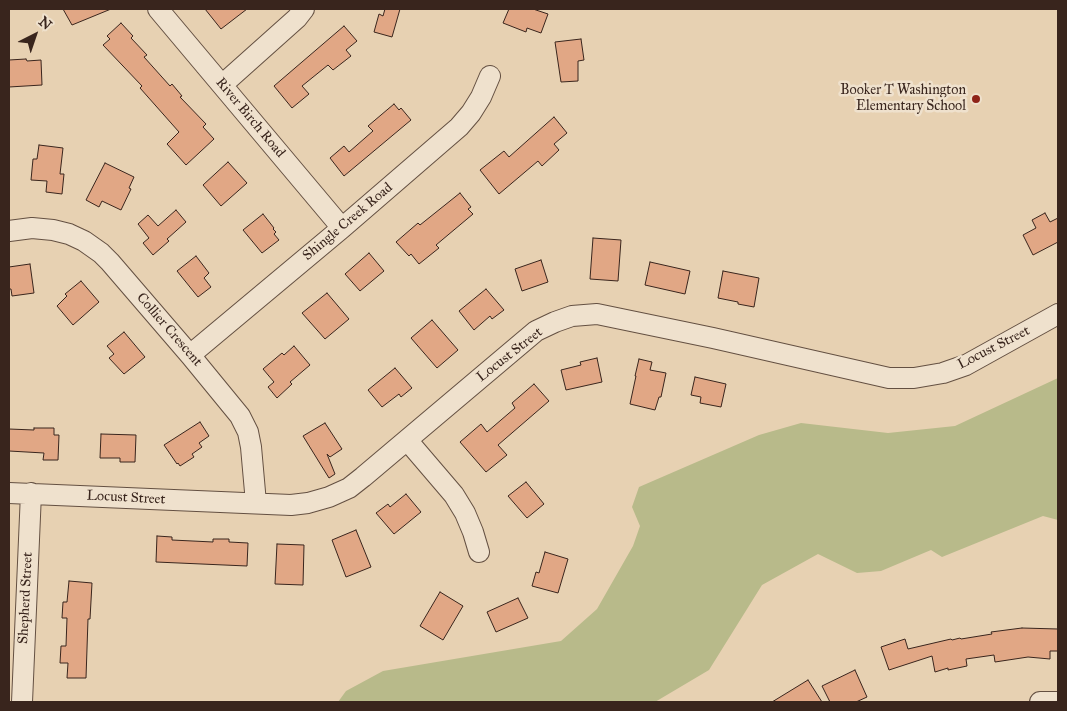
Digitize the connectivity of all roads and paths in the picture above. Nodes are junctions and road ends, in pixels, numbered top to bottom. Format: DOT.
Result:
graph roads {
  1 [pos="158,9"];
  2 [pos="304,9"];
  3 [pos="490,76"];
  4 [pos="222,85"];
  5 [pos="342,228"];
  6 [pos="9,231"];
  7 [pos="1058,314"];
  8 [pos="190,355"];
  9 [pos="406,440"];
  10 [pos="9,493"];
  11 [pos="31,493"];
  12 [pos="256,503"];
  13 [pos="479,552"];
  14 [pos="17,698"];
  15 [pos="1040,702"];
  16 [pos="1058,702"];
  1 -- 4 [label="street, River Birch Road"];
  2 -- 4 [label="street"];
  3 -- 5 [label="street, Shingle Creek Road"];
  4 -- 5 [label="street, River Birch Road"];
  5 -- 8 [label="street, Shingle Creek Road"];
  6 -- 8 [label="street, Collier Crescent"];
  7 -- 9 [label="street, Locust Street"];
  8 -- 12 [label="street, Collier Crescent"];
  9 -- 12 [label="street, Locust Street"];
  9 -- 13 [label="street"];
  10 -- 11 [label="street, Locust Street"];
  11 -- 12 [label="street, Locust Street"];
  11 -- 14 [label="street, Shepherd Street"];
  15 -- 16 [label="street"];
}
